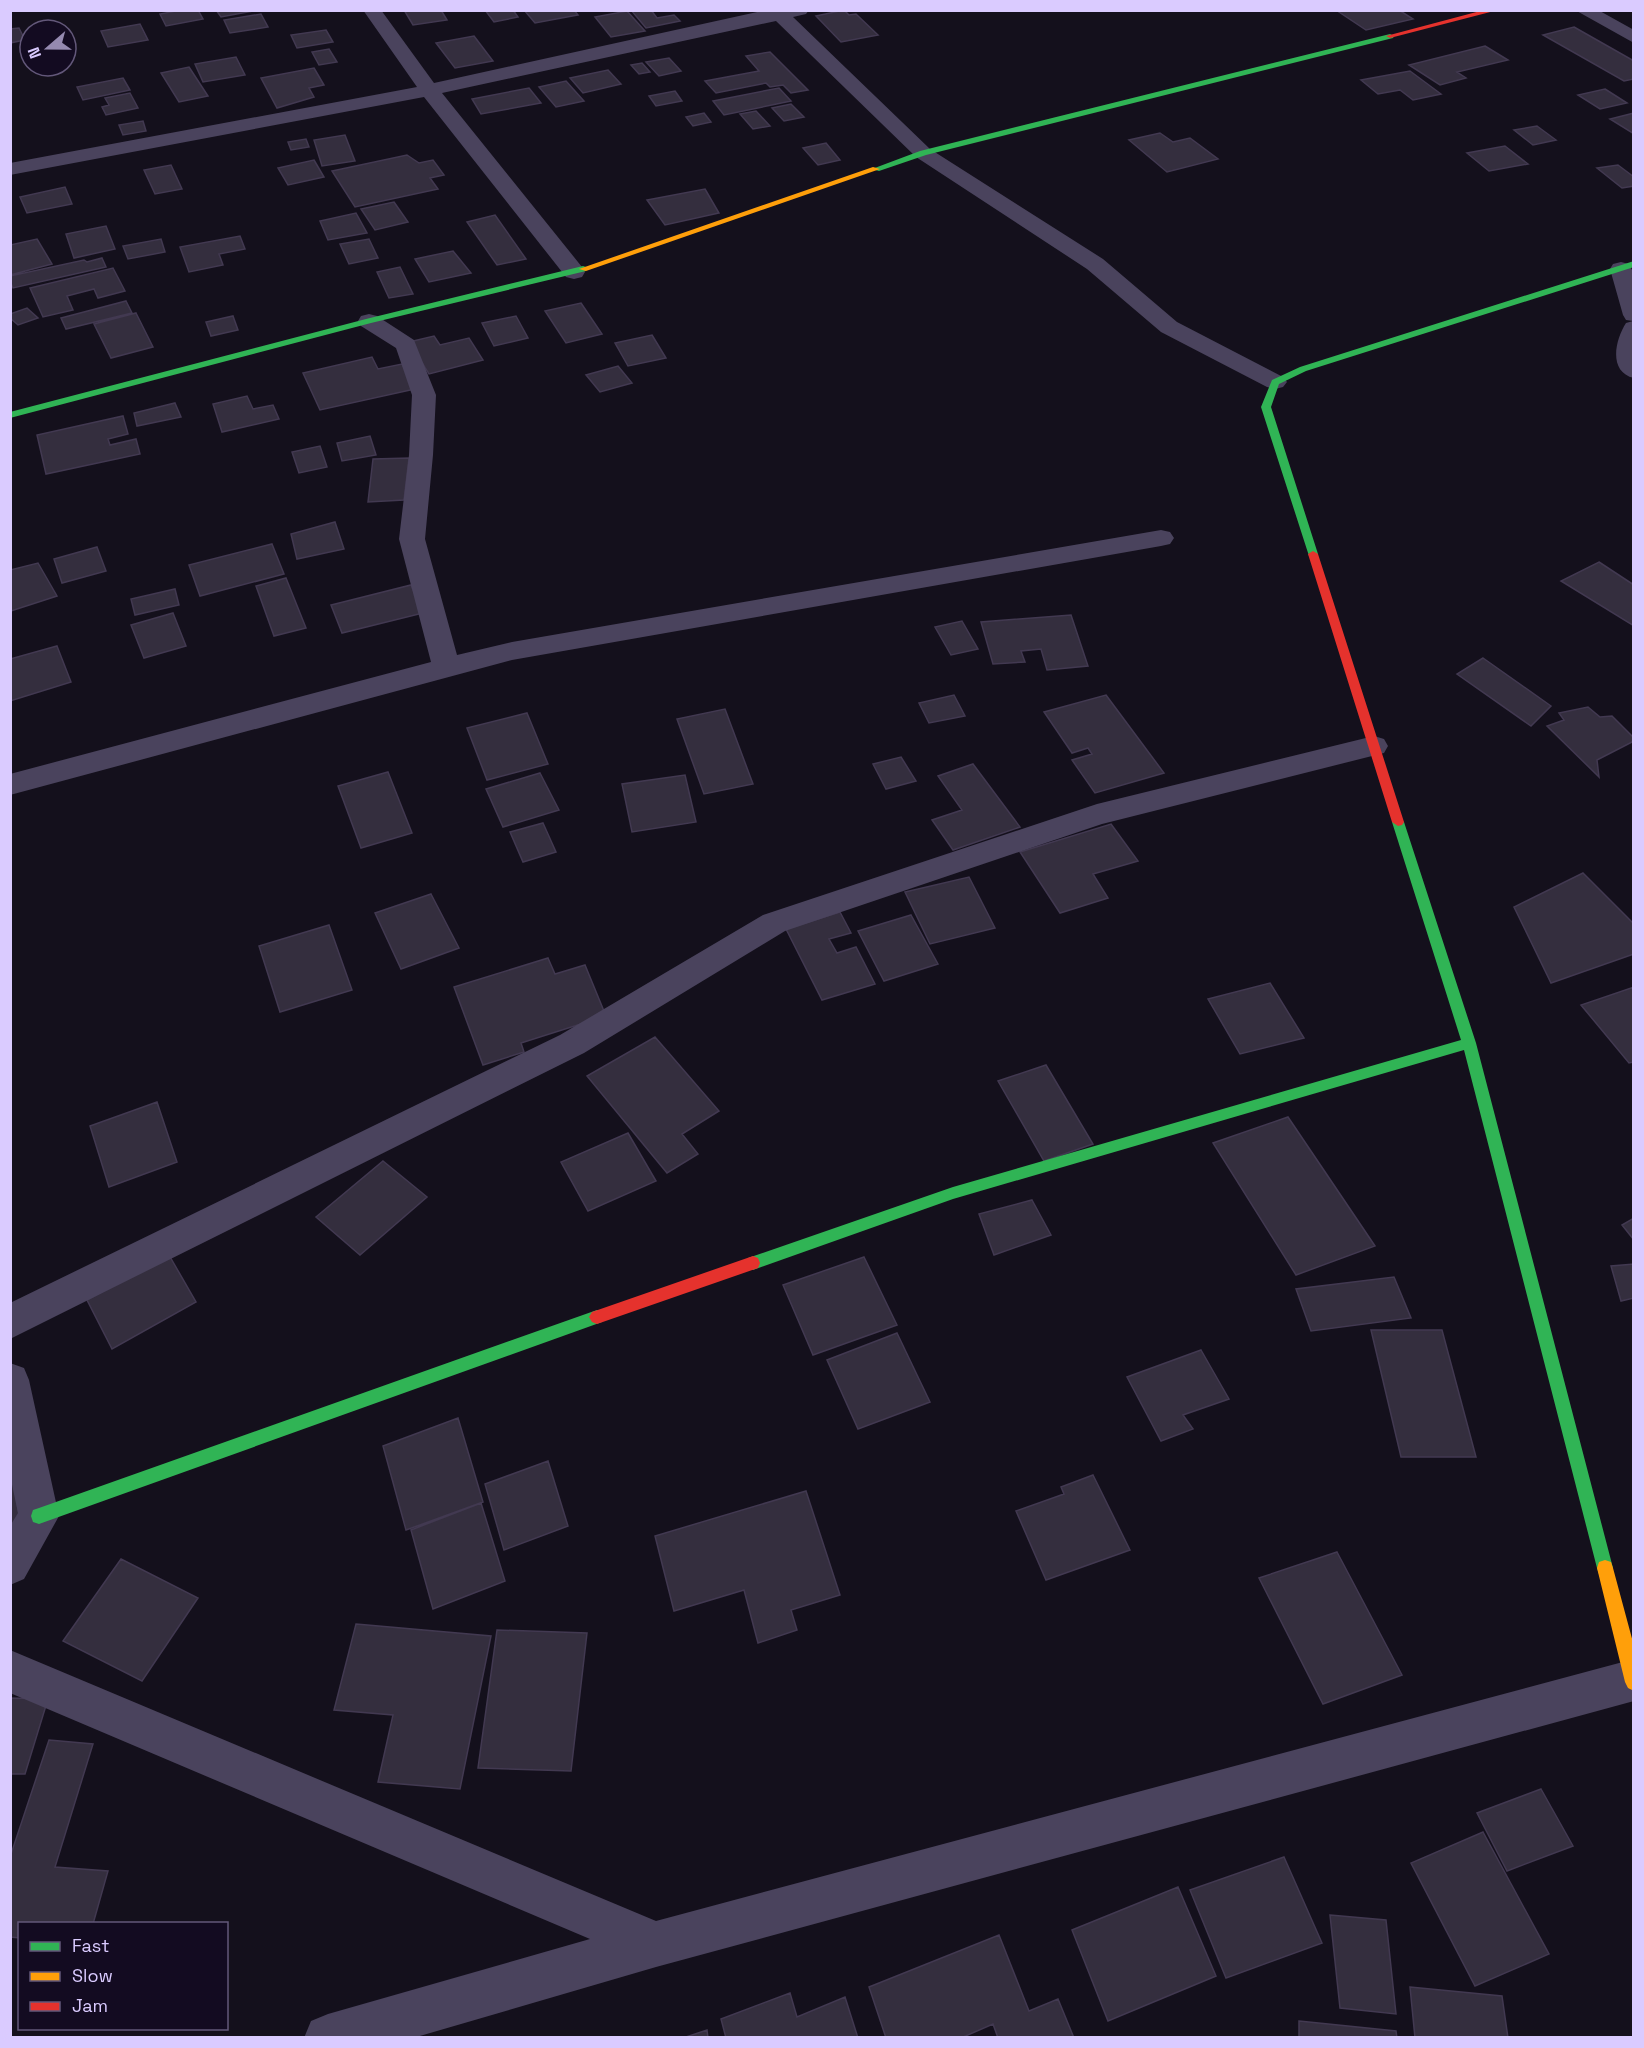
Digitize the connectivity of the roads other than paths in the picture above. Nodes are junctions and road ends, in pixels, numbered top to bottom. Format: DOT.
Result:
graph roads {
  1 [pos="372,10"];
  2 [pos="800,10"];
  3 [pos="1495,10"];
  4 [pos="1584,10"];
  5 [pos="778,13"];
  6 [pos="1634,38"];
  7 [pos="429,90"];
  8 [pos="923,153"];
  9 [pos="10,169"];
  10 [pos="1627,267"];
  11 [pos="574,272"];
  12 [pos="1634,315"];
  13 [pos="369,321"];
  14 [pos="1634,328"];
  15 [pos="1634,371"];
  16 [pos="1275,382"];
  17 [pos="10,415"];
  18 [pos="1161,538"];
  19 [pos="446,667"];
  20 [pos="1374,746"];
  21 [pos="10,785"];
  22 [pos="1469,1044"];
  23 [pos="10,1322"];
  24 [pos="10,1380"];
  25 [pos="39,1516"];
  26 [pos="10,1565"];
  27 [pos="10,1671"];
  28 [pos="1633,1681"];
  29 [pos="656,1944"];
  30 [pos="374,2031"];
  31 [pos="328,2037"];
  1 -- 7 [label="street"];
  2 -- 5 [label="street"];
  3 -- 8 [label="street"];
  4 -- 6 [label="street"];
  5 -- 7 [label="street"];
  5 -- 8 [label="street"];
  7 -- 9 [label="street"];
  7 -- 11 [label="street"];
  8 -- 11 [label="street"];
  8 -- 16 [label="street"];
  10 -- 12 [label="street"];
  10 -- 16 [label="street"];
  11 -- 13 [label="street"];
  13 -- 17 [label="street"];
  13 -- 19 [label="street"];
  14 -- 15 [label="street"];
  16 -- 20 [label="street"];
  18 -- 19 [label="street"];
  19 -- 21 [label="street"];
  20 -- 22 [label="street"];
  20 -- 23 [label="street"];
  22 -- 25 [label="street"];
  22 -- 28 [label="street"];
  24 -- 25 [label="street"];
  25 -- 26 [label="street"];
  27 -- 29 [label="street"];
  28 -- 29 [label="street"];
  29 -- 30 [label="street"];
  30 -- 31 [label="street"];
}
